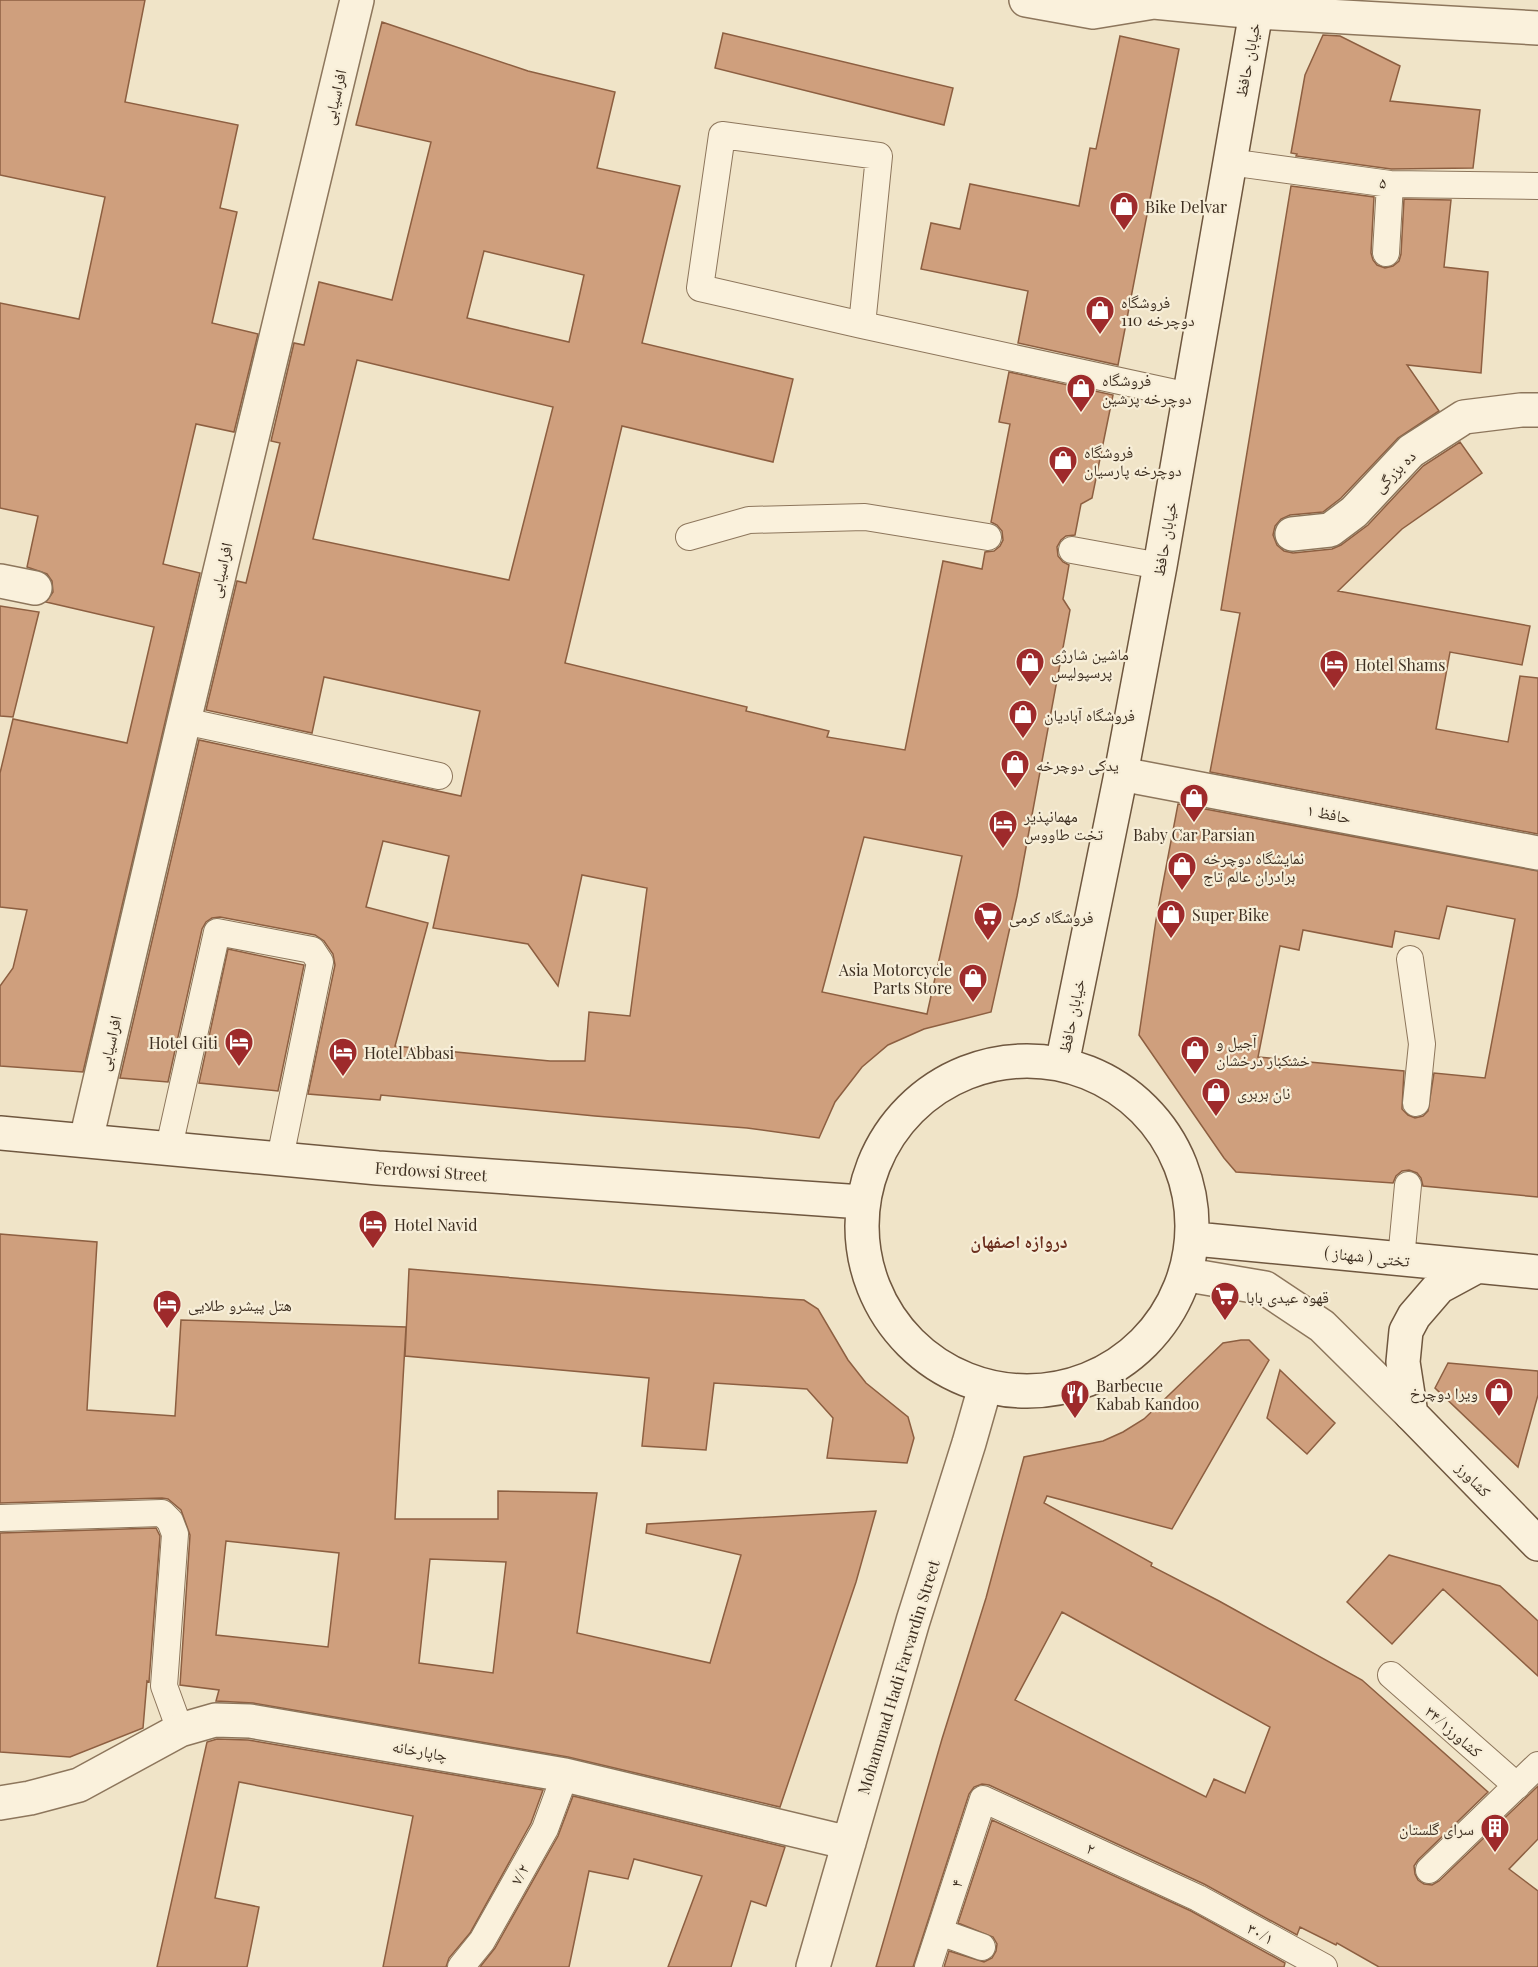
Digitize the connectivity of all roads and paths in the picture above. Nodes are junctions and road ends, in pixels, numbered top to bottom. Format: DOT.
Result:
graph roads {
  1 [pos="357,0"];
  2 [pos="1026,0"];
  3 [pos="1257,6"];
  4 [pos="1538,28"];
  5 [pos="1229,162"];
  6 [pos="1390,184"];
  7 [pos="1538,186"];
  8 [pos="1386,253"];
  9 [pos="862,325"];
  10 [pos="1189,396"];
  11 [pos="1538,410"];
  12 [pos="1292,534"];
  13 [pos="688,537"];
  14 [pos="988,537"];
  15 [pos="1072,550"];
  16 [pos="1160,566"];
  17 [pos="0,581"];
  18 [pos="35,588"];
  19 [pos="184,721"];
  20 [pos="1121,774"];
  21 [pos="439,776"];
  22 [pos="1538,853"];
  23 [pos="1410,959"];
  24 [pos="1062,1064"];
  25 [pos="1416,1103"];
  26 [pos="0,1133"];
  27 [pos="86,1140"];
  28 [pos="169,1147"];
  29 [pos="280,1158"];
  30 [pos="1408,1185"];
  31 [pos="862,1202"];
  32 [pos="1195,1239"];
  33 [pos="1401,1259"];
  34 [pos="1476,1267"];
  35 [pos="1538,1272"];
  36 [pos="1188,1275"];
  37 [pos="985,1387"];
  38 [pos="1411,1414"];
  39 [pos="0,1518"];
  40 [pos="1538,1544"];
  41 [pos="1391,1676"];
  42 [pos="180,1730"];
  43 [pos="1538,1766"];
  44 [pos="565,1774"];
  45 [pos="1517,1786"];
  46 [pos="983,1798"];
  47 [pos="0,1803"];
  48 [pos="849,1843"];
  49 [pos="1430,1870"];
  50 [pos="1198,1898"];
  51 [pos="940,1932"];
  52 [pos="982,1947"];
  53 [pos="461,1967"];
  54 [pos="813,1967"];
  55 [pos="928,1967"];
  56 [pos="1324,1967"];
  1 -- 19 [label="street, افراسیابی"];
  2 -- 3 [label="street"];
  3 -- 4 [label="street"];
  3 -- 5 [label="street, خیابان حافظ"];
  5 -- 6 [label="lane, ۵"];
  5 -- 10 [label="street, خیابان حافظ"];
  6 -- 7 [label="lane, ۵"];
  6 -- 8 [label="lane"];
  9 -- 9 [label="lane"];
  9 -- 10 [label="lane"];
  10 -- 16 [label="street, خیابان حافظ"];
  11 -- 12 [label="street, ده بزرگی"];
  13 -- 14 [label="lane"];
  15 -- 16 [label="lane"];
  16 -- 20 [label="street, خیابان حافظ"];
  17 -- 18 [label="street"];
  19 -- 21 [label="lane"];
  19 -- 27 [label="street, افراسیابی"];
  20 -- 22 [label="street, حافظ ۱"];
  20 -- 24 [label="street, خیابان حافظ"];
  23 -- 25 [label="lane"];
  24 -- 31 [label="street"];
  24 -- 32 [label="street"];
  26 -- 27 [label="street, Ferdowsi Street"];
  27 -- 28 [label="street, Ferdowsi Street"];
  28 -- 29 [label="street, Ferdowsi Street"];
  28 -- 29 [label="lane"];
  29 -- 31 [label="street, Ferdowsi Street"];
  30 -- 33 [label="lane"];
  31 -- 37 [label="street"];
  32 -- 33 [label="street, تختی ( شهناز )"];
  32 -- 36 [label="street"];
  33 -- 34 [label="street, تختی ( شهناز )"];
  34 -- 35 [label="street, تختی ( شهناز )"];
  34 -- 38 [label="street"];
  36 -- 37 [label="street"];
  36 -- 38 [label="street, کشاورز"];
  37 -- 48 [label="street, Mohammad Hadi Farvardin Street"];
  38 -- 40 [label="street, کشاورز"];
  39 -- 42 [label="lane"];
  41 -- 45 [label="lane, کشاورز۳۴/۱"];
  42 -- 44 [label="street, چاپارخانه"];
  42 -- 47 [label="street, چاپارخانه"];
  43 -- 45 [label="lane"];
  44 -- 48 [label="street, چاپارخانه"];
  44 -- 53 [label="lane, ۷/۲"];
  45 -- 49 [label="lane"];
  46 -- 50 [label="lane, ۲"];
  46 -- 51 [label="lane, ۴"];
  48 -- 54 [label="street, Mohammad Hadi Farvardin Street"];
  50 -- 56 [label="lane, ۳۰/۱"];
  51 -- 52 [label="lane"];
  51 -- 55 [label="lane, ۴"];
}
